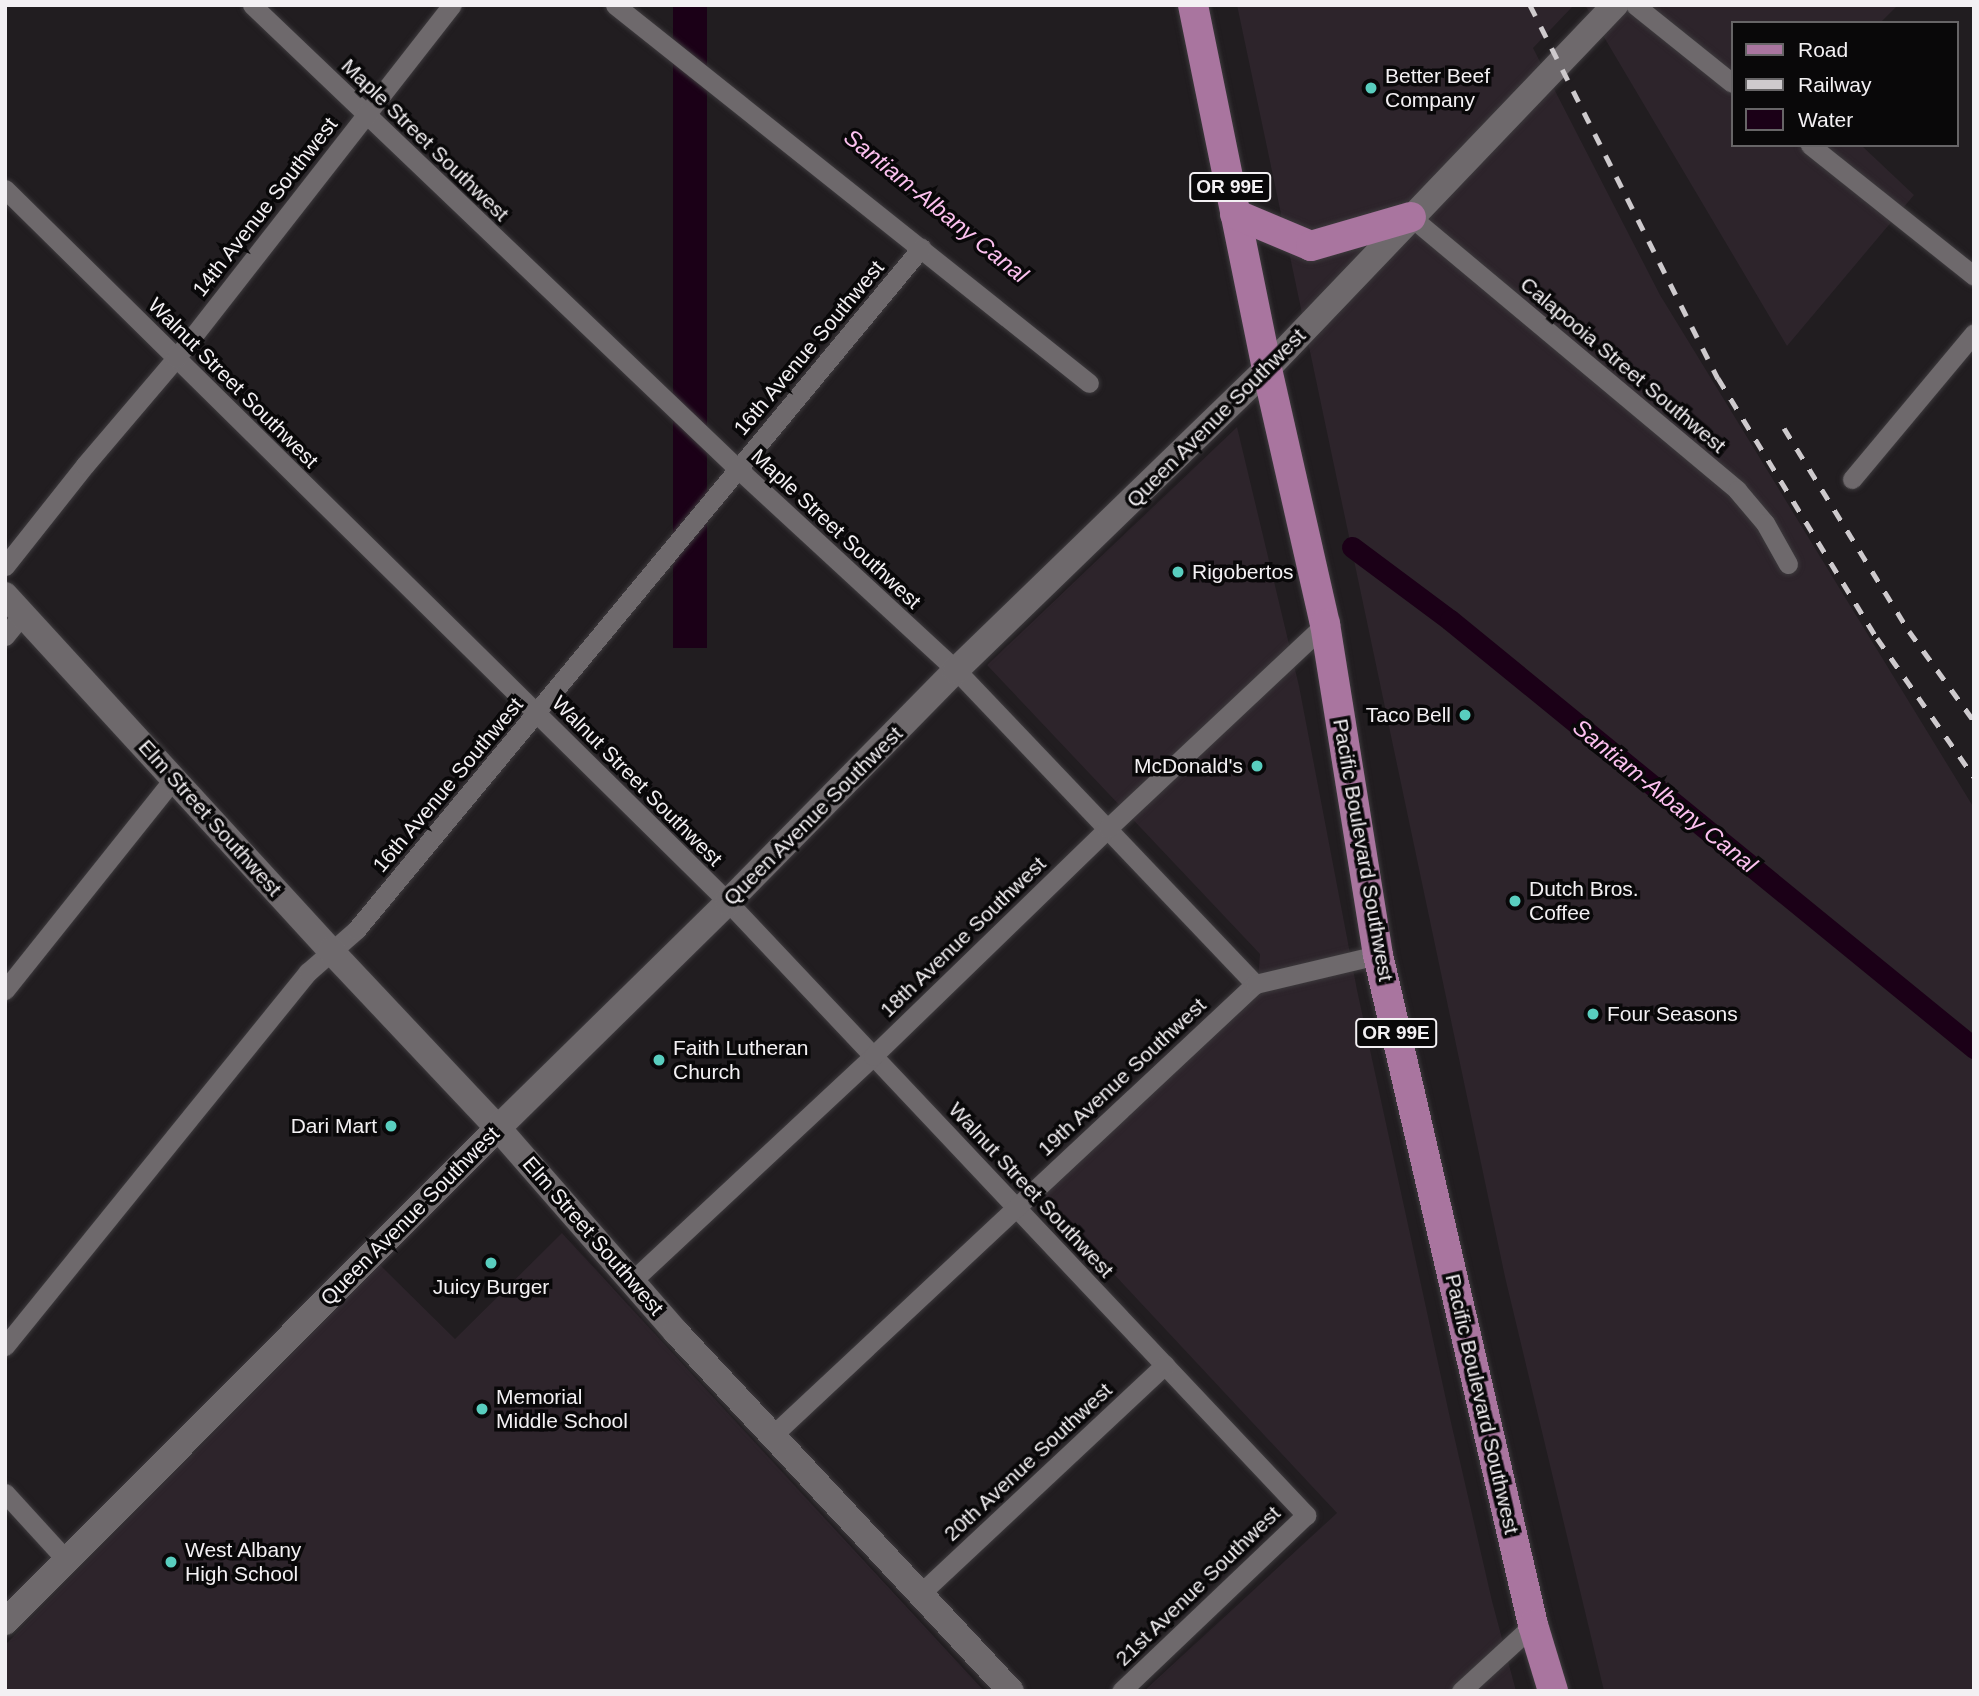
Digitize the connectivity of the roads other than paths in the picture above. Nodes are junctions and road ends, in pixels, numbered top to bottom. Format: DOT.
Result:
graph roads {
  1 [pos="252,5"];
  2 [pos="452,5"];
  3 [pos="615,5"];
  4 [pos="1192,5"];
  5 [pos="1615,5"];
  6 [pos="1635,5"];
  7 [pos="1730,81"];
  8 [pos="365,115"];
  9 [pos="1813,147"];
  10 [pos="5,189"];
  11 [pos="1235,214"];
  12 [pos="1412,217"];
  13 [pos="921,248"];
  14 [pos="1974,276"];
  15 [pos="1974,332"];
  16 [pos="176,358"];
  17 [pos="1267,369"];
  18 [pos="1089,383"];
  19 [pos="738,470"];
  20 [pos="1852,479"];
  21 [pos="1788,564"];
  22 [pos="5,566"];
  23 [pos="5,594"];
  24 [pos="23,614"];
  25 [pos="1325,624"];
  26 [pos="5,636"];
  27 [pos="956,670"];
  28 [pos="537,714"];
  29 [pos="174,778"];
  30 [pos="1108,828"];
  31 [pos="728,902"];
  32 [pos="331,951"];
  33 [pos="1378,954"];
  34 [pos="1255,984"];
  35 [pos="5,990"];
  36 [pos="873,1056"];
  37 [pos="498,1128"];
  38 [pos="1016,1206"];
  39 [pos="632,1281"];
  40 [pos="5,1346"];
  41 [pos="1165,1365"];
  42 [pos="774,1434"];
  43 [pos="5,1493"];
  44 [pos="1306,1515"];
  45 [pos="68,1562"];
  46 [pos="921,1593"];
  47 [pos="5,1622"];
  48 [pos="1532,1625"];
  49 [pos="1011,1691"];
  50 [pos="1121,1691"];
  51 [pos="1461,1691"];
  52 [pos="1553,1691"];
  1 -- 8 [label="street, Maple Street Southwest"];
  2 -- 8 [label="street, 14th Avenue Southwest"];
  3 -- 13 [label="street"];
  4 -- 11 [label="main road, Pacific Boulevard Southwest / OR 99E"];
  5 -- 12 [label="main road, Queen Avenue Southwest"];
  6 -- 7 [label="street"];
  8 -- 16 [label="street, 14th Avenue Southwest"];
  8 -- 19 [label="street, Maple Street Southwest"];
  9 -- 14 [label="street"];
  10 -- 16 [label="street, Walnut Street Southwest"];
  11 -- 12 [label="main road"];
  11 -- 17 [label="main road, Pacific Boulevard Southwest / OR 99E"];
  12 -- 17 [label="main road, Queen Avenue Southwest"];
  12 -- 21 [label="street, Calapooia Street Southwest"];
  13 -- 18 [label="street"];
  13 -- 19 [label="street, 16th Avenue Southwest"];
  15 -- 20 [label="street"];
  16 -- 22 [label="street, 14th Avenue Southwest"];
  16 -- 28 [label="street, Walnut Street Southwest"];
  17 -- 25 [label="main road, Pacific Boulevard Southwest / OR 99E"];
  17 -- 27 [label="main road, Queen Avenue Southwest"];
  19 -- 27 [label="street, Maple Street Southwest"];
  19 -- 28 [label="street, 16th Avenue Southwest"];
  23 -- 24 [label="main road, Elm Street Southwest"];
  24 -- 26 [label="street"];
  24 -- 29 [label="main road, Elm Street Southwest"];
  25 -- 30 [label="street, 18th Avenue Southwest"];
  25 -- 33 [label="main road, Pacific Boulevard Southwest / OR 99E"];
  27 -- 30 [label="street, Maple Street Southwest"];
  27 -- 31 [label="main road, Queen Avenue Southwest"];
  28 -- 31 [label="street, Walnut Street Southwest"];
  28 -- 32 [label="street, 16th Avenue Southwest"];
  29 -- 32 [label="main road, Elm Street Southwest"];
  29 -- 35 [label="street"];
  30 -- 34 [label="street, Maple Street Southwest"];
  30 -- 36 [label="street, 18th Avenue Southwest"];
  31 -- 36 [label="street, Walnut Street Southwest"];
  31 -- 37 [label="main road, Queen Avenue Southwest"];
  32 -- 37 [label="main road, Elm Street Southwest"];
  32 -- 40 [label="street, 16th Avenue Southwest"];
  33 -- 34 [label="street, 19th Avenue Southwest"];
  33 -- 48 [label="main road, Pacific Boulevard Southwest / OR 99E"];
  34 -- 38 [label="street, 19th Avenue Southwest"];
  36 -- 38 [label="street, Walnut Street Southwest"];
  36 -- 39 [label="street, 18th Avenue Southwest"];
  37 -- 39 [label="main road, Elm Street Southwest"];
  37 -- 45 [label="main road, Queen Avenue Southwest"];
  38 -- 41 [label="street, Walnut Street Southwest"];
  38 -- 42 [label="street, 19th Avenue Southwest"];
  39 -- 42 [label="main road, Elm Street Southwest"];
  41 -- 44 [label="street, Walnut Street Southwest"];
  41 -- 46 [label="street, 20th Avenue Southwest"];
  42 -- 46 [label="main road, Elm Street Southwest"];
  43 -- 45 [label="street"];
  44 -- 50 [label="street, 21st Avenue Southwest"];
  45 -- 47 [label="main road, Queen Avenue Southwest"];
  46 -- 49 [label="main road, Elm Street Southwest"];
  48 -- 51 [label="street"];
  48 -- 52 [label="main road, Pacific Boulevard Southwest / OR 99E"];
}
